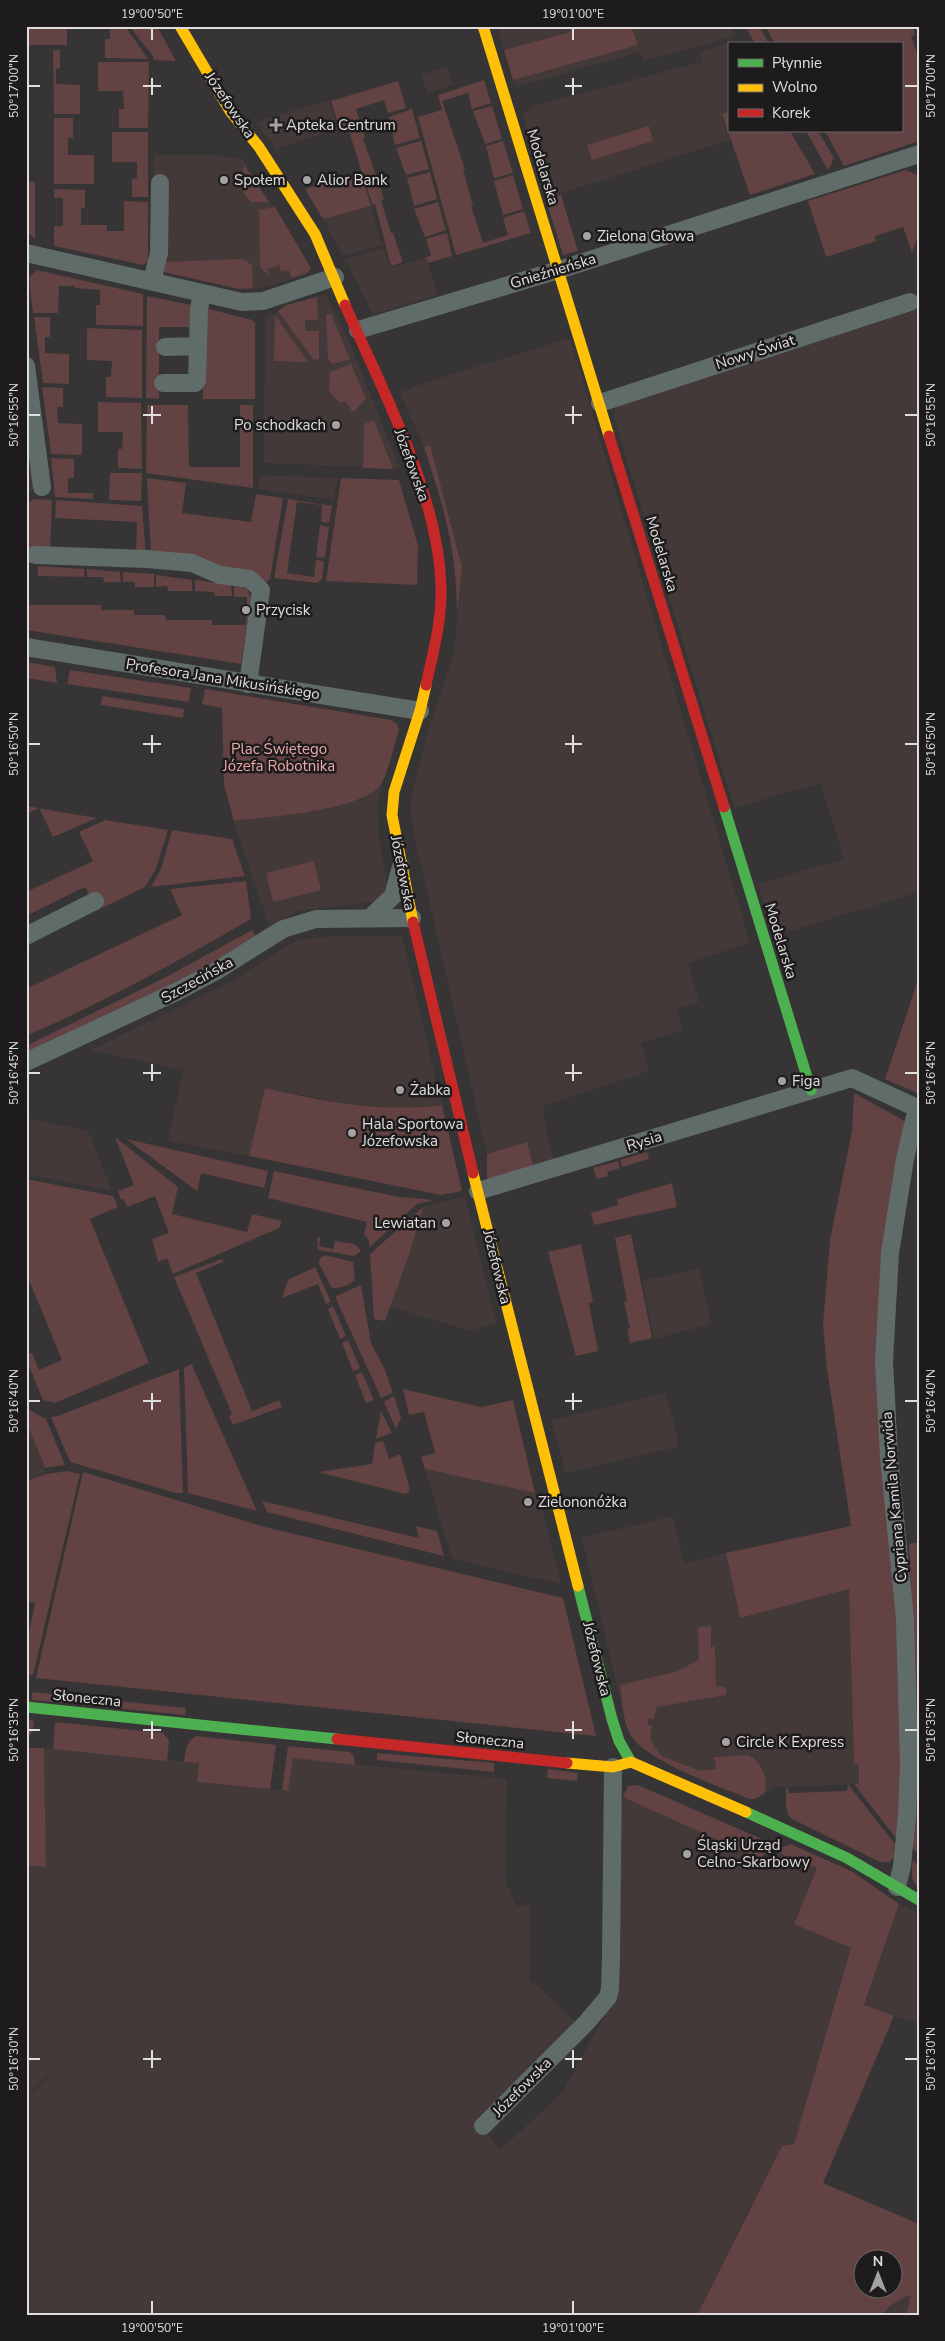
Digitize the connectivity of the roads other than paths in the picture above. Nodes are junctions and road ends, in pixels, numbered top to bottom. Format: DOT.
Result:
graph roads {
  1 [pos="180,26"];
  2 [pos="484,26"];
  3 [pos="919,154"];
  4 [pos="160,183"];
  5 [pos="26,253"];
  6 [pos="560,270"];
  7 [pos="335,277"];
  8 [pos="152,281"];
  9 [pos="202,293"];
  10 [pos="910,302"];
  11 [pos="358,330"];
  12 [pos="198,346"];
  13 [pos="165,347"];
  14 [pos="26,366"];
  15 [pos="163,383"];
  16 [pos="600,402"];
  17 [pos="42,487"];
  18 [pos="35,555"];
  19 [pos="26,647"];
  20 [pos="248,684"];
  21 [pos="420,711"];
  22 [pos="402,867"];
  23 [pos="95,902"];
  24 [pos="370,918"];
  25 [pos="412,918"];
  26 [pos="26,936"];
  27 [pos="26,1062"];
  28 [pos="811,1090"];
  29 [pos="918,1109"];
  30 [pos="478,1191"];
  31 [pos="26,1708"];
  32 [pos="631,1762"];
  33 [pos="613,1767"];
  34 [pos="897,1887"];
  35 [pos="919,1900"];
  36 [pos="483,2126"];
  1 -- 7 [label="street, Józefowska"];
  2 -- 6 [label="street, Modelarska"];
  3 -- 6 [label="street, Gnieźnieńska"];
  4 -- 8 [label="street"];
  5 -- 8 [label="street"];
  6 -- 11 [label="street, Gnieźnieńska"];
  6 -- 16 [label="street, Modelarska"];
  7 -- 9 [label="street"];
  7 -- 11 [label="street, Józefowska"];
  8 -- 9 [label="street"];
  9 -- 12 [label="street"];
  10 -- 16 [label="street, Nowy Świat"];
  11 -- 21 [label="street, Józefowska"];
  12 -- 13 [label="street"];
  12 -- 15 [label="street"];
  14 -- 17 [label="street"];
  16 -- 28 [label="street, Modelarska"];
  18 -- 20 [label="street"];
  19 -- 20 [label="street, Profesora Jana Mikusińskiego"];
  20 -- 21 [label="street, Profesora Jana Mikusińskiego"];
  21 -- 22 [label="street, Józefowska"];
  22 -- 24 [label="street"];
  22 -- 25 [label="street, Józefowska"];
  23 -- 26 [label="street"];
  24 -- 25 [label="street, Szczecińska"];
  24 -- 27 [label="street, Szczecińska"];
  25 -- 30 [label="street, Józefowska"];
  28 -- 29 [label="street, Rysia"];
  28 -- 30 [label="street, Rysia"];
  29 -- 34 [label="street, Cypriana Kamila Norwida"];
  30 -- 32 [label="street, Józefowska"];
  31 -- 33 [label="street, Słoneczna"];
  32 -- 33 [label="street, Słoneczna"];
  32 -- 34 [label="street"];
  33 -- 36 [label="street, Józefowska"];
  34 -- 35 [label="street"];
}
